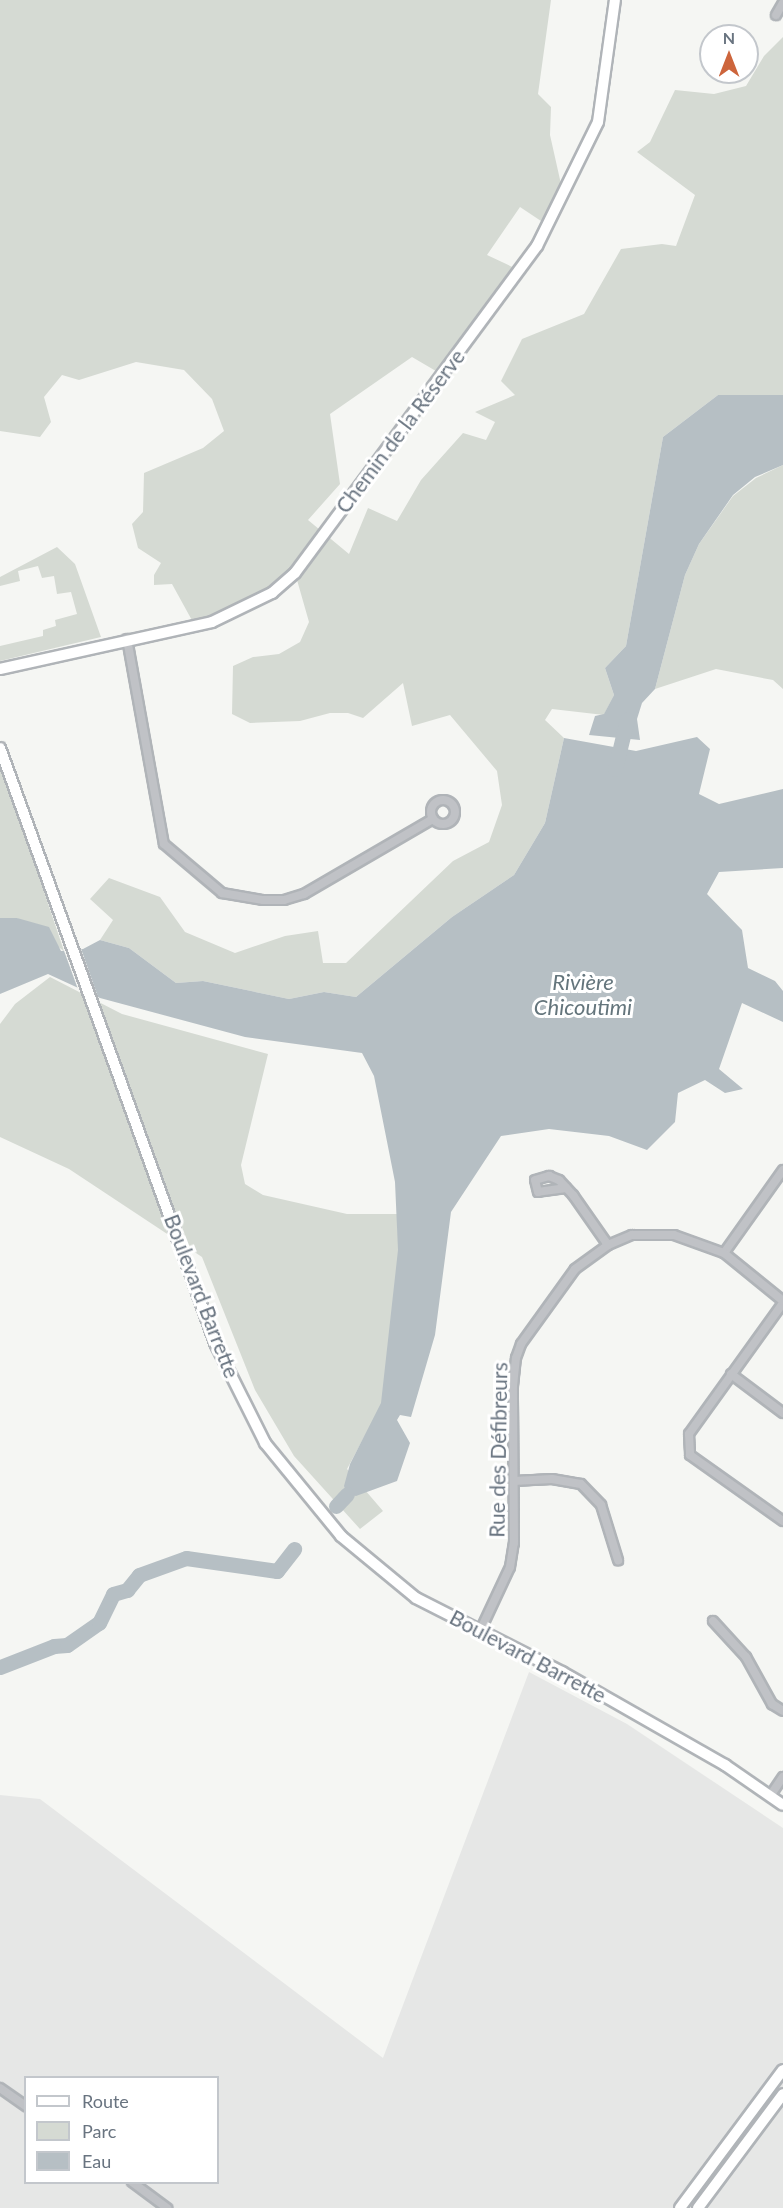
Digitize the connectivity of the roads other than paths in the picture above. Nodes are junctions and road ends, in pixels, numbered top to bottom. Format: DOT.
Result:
graph roads {
  1 [pos="615,0"];
  2 [pos="783,3"];
  3 [pos="776,15"];
  4 [pos="127,639"];
  5 [pos="0,669"];
  6 [pos="0,748"];
  7 [pos="433,819"];
  8 [pos="783,1170"];
  9 [pos="774,1185"];
  10 [pos="566,1188"];
  11 [pos="783,1191"];
  12 [pos="608,1245"];
  13 [pos="724,1253"];
  14 [pos="783,1302"];
  15 [pos="731,1374"];
  16 [pos="783,1413"];
  17 [pos="514,1481"];
  18 [pos="783,1521"];
  19 [pos="618,1560"];
  20 [pos="713,1621"];
  21 [pos="481,1629"];
  22 [pos="783,1711"];
  23 [pos="783,1777"];
  24 [pos="770,1796"];
  25 [pos="783,1805"];
  26 [pos="783,2070"];
  27 [pos="0,2088"];
  28 [pos="783,2094"];
  29 [pos="24,2105"];
  30 [pos="135,2184"];
  31 [pos="167,2208"];
  32 [pos="680,2208"];
  33 [pos="698,2208"];
  1 -- 4 [label="street, Chemin de la Réserve"];
  2 -- 3 [label="street"];
  4 -- 5 [label="street, Chemin de la Réserve"];
  4 -- 7 [label="street"];
  6 -- 21 [label="street, Boulevard Barrette"];
  8 -- 9 [label="street"];
  9 -- 11 [label="street"];
  9 -- 13 [label="street"];
  10 -- 12 [label="street"];
  12 -- 13 [label="street, Rue des Défibreurs"];
  12 -- 17 [label="street, Rue des Défibreurs"];
  13 -- 14 [label="street, Rue des Défibreurs"];
  14 -- 15 [label="street"];
  15 -- 16 [label="street"];
  15 -- 18 [label="street"];
  17 -- 19 [label="street"];
  17 -- 21 [label="street, Rue des Défibreurs"];
  20 -- 22 [label="street"];
  21 -- 24 [label="street, Boulevard Barrette"];
  23 -- 24 [label="street"];
  24 -- 25 [label="street, Boulevard Barrette"];
  26 -- 32 [label="street"];
  27 -- 29 [label="street"];
  28 -- 33 [label="street"];
  30 -- 31 [label="street"];
}
